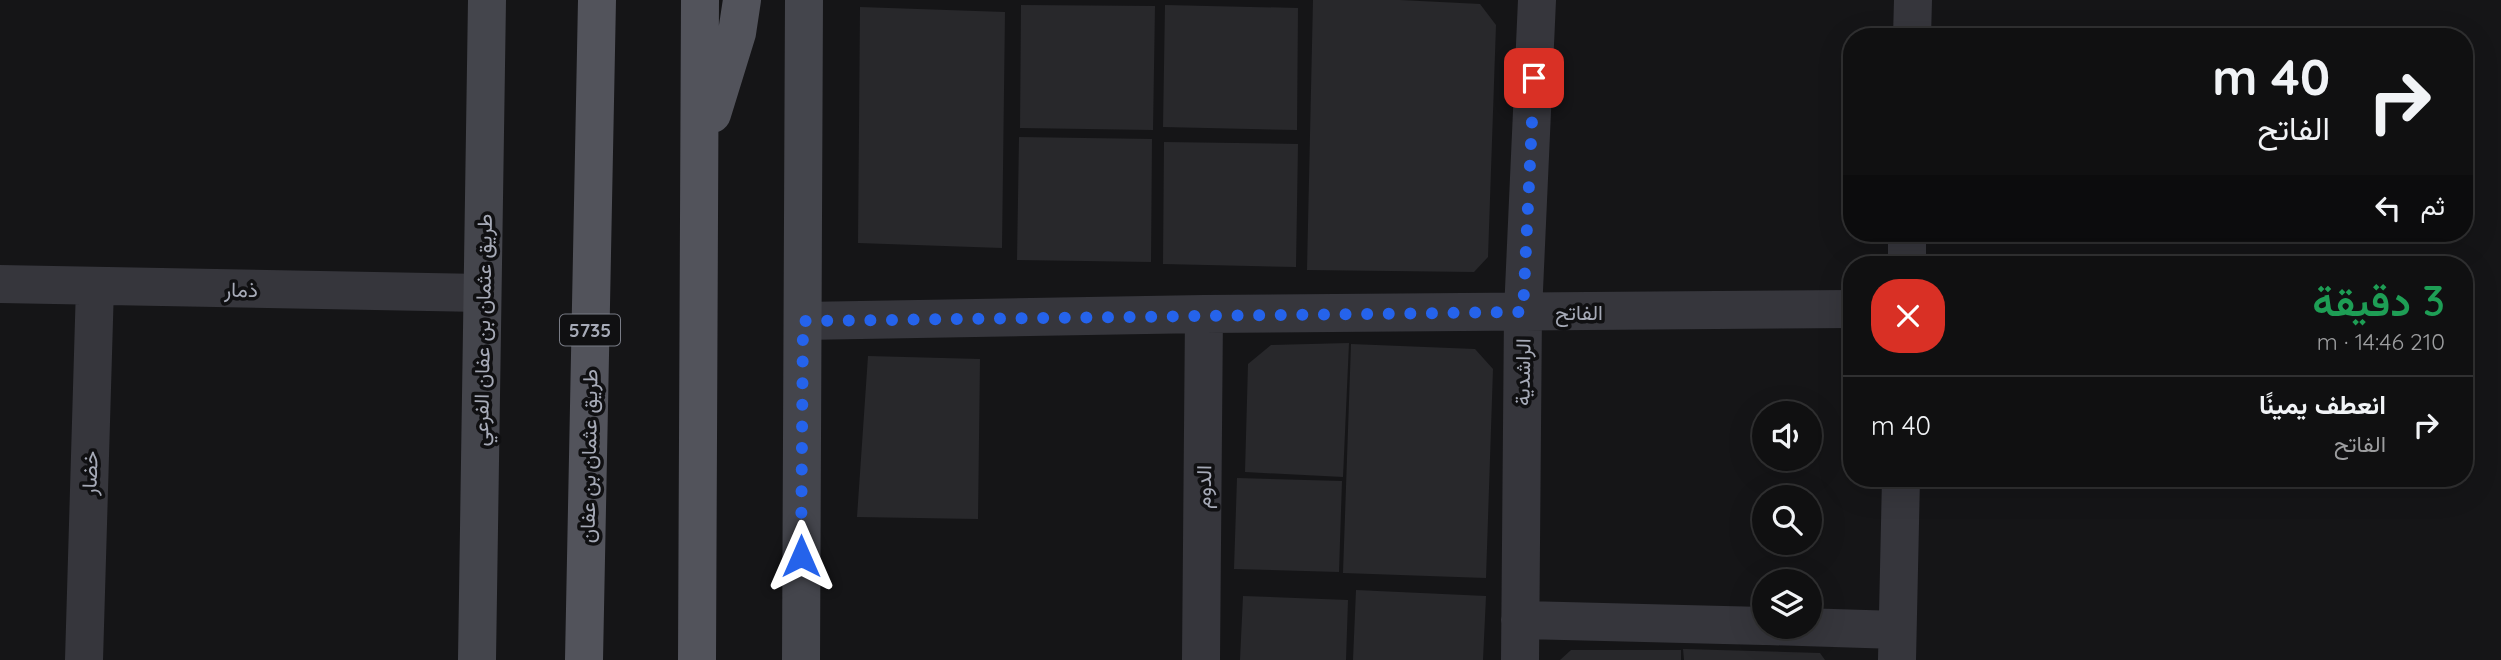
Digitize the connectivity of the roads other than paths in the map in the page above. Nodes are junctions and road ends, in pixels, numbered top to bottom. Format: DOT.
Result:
graph roads {
  1 [pos="487,0"];
  2 [pos="597,0"];
  3 [pos="700,0"];
  4 [pos="742,0"];
  5 [pos="804,0"];
  6 [pos="1537,0"];
  7 [pos="1913,0"];
  8 [pos="1912,28"];
  9 [pos="699,156"];
  10 [pos="0,284"];
  11 [pos="95,286"];
  12 [pos="482,293"];
  13 [pos="1843,309"];
  14 [pos="1523,312"];
  15 [pos="1204,314"];
  16 [pos="803,321"];
  17 [pos="1901,487"];
  18 [pos="1520,620"];
  19 [pos="1752,626"];
  20 [pos="1822,634"];
  21 [pos="1897,645"];
  22 [pos="84,660"];
  23 [pos="477,660"];
  24 [pos="584,660"];
  25 [pos="697,660"];
  26 [pos="801,660"];
  27 [pos="1201,660"];
  28 [pos="1520,660"];
  1 -- 12 [label="street, طريق عثمان بن عفان الفرعي"];
  2 -- 24 [label="main road, طريق عثمان بن عفان / 5735"];
  3 -- 9 [label="main road"];
  4 -- 9 [label="main road"];
  5 -- 16 [label="street"];
  6 -- 14 [label="street, الراشدية"];
  7 -- 8 [label="street"];
  9 -- 25 [label="main road"];
  10 -- 11 [label="street, ذمار"];
  11 -- 12 [label="street, ذمار"];
  11 -- 22 [label="street, خضار"];
  12 -- 23 [label="street, طريق عثمان بن عفان الفرعي"];
  13 -- 14 [label="street, الفاتح"];
  14 -- 15 [label="street, الفاتح"];
  14 -- 18 [label="street, الراشدية"];
  15 -- 16 [label="street, الفاتح"];
  15 -- 27 [label="street, الدوم"];
  16 -- 26 [label="street"];
  17 -- 21 [label="street"];
  18 -- 19 [label="street"];
  18 -- 28 [label="street, الراشدية"];
  20 -- 21 [label="street"];
}
